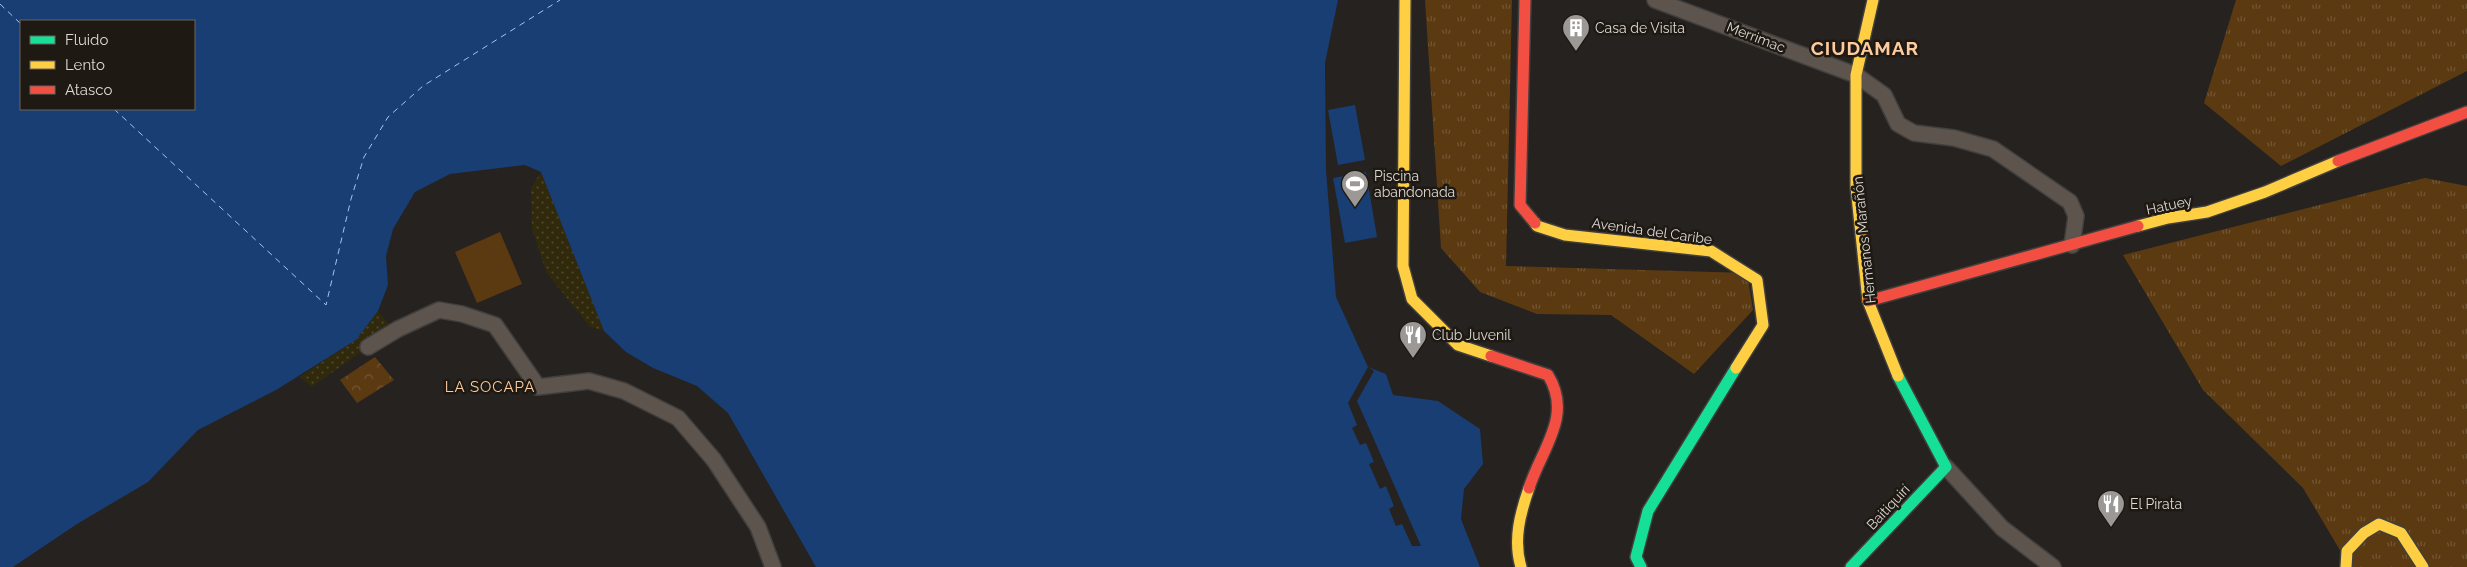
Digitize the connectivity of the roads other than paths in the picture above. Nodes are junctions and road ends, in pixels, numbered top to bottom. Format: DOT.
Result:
graph roads {
  1 [pos="1405,0"];
  2 [pos="1525,0"];
  3 [pos="1655,0"];
  4 [pos="1873,0"];
  5 [pos="1856,75"];
  6 [pos="2467,112"];
  7 [pos="2072,245"];
  8 [pos="1868,301"];
  9 [pos="368,347"];
  10 [pos="1946,467"];
  11 [pos="773,567"];
  12 [pos="1521,567"];
  13 [pos="1641,567"];
  14 [pos="1851,567"];
  15 [pos="2053,567"];
  16 [pos="2346,567"];
  17 [pos="2423,567"];
  1 -- 12 [label="street"];
  2 -- 13 [label="street, Avenida del Caribe"];
  3 -- 5 [label="street, Merrimac"];
  4 -- 5 [label="street, Hermanos Marañón"];
  5 -- 7 [label="street, Merrimac"];
  5 -- 8 [label="street, Hermanos Marañón"];
  6 -- 7 [label="street, Hatuey"];
  7 -- 8 [label="street, Hatuey"];
  8 -- 10 [label="street, Hermanos Marañón"];
  9 -- 11 [label="street"];
  10 -- 14 [label="street, Baitiquirí"];
  10 -- 15 [label="street, Hermanos Marañón"];
  16 -- 17 [label="street"];
}
